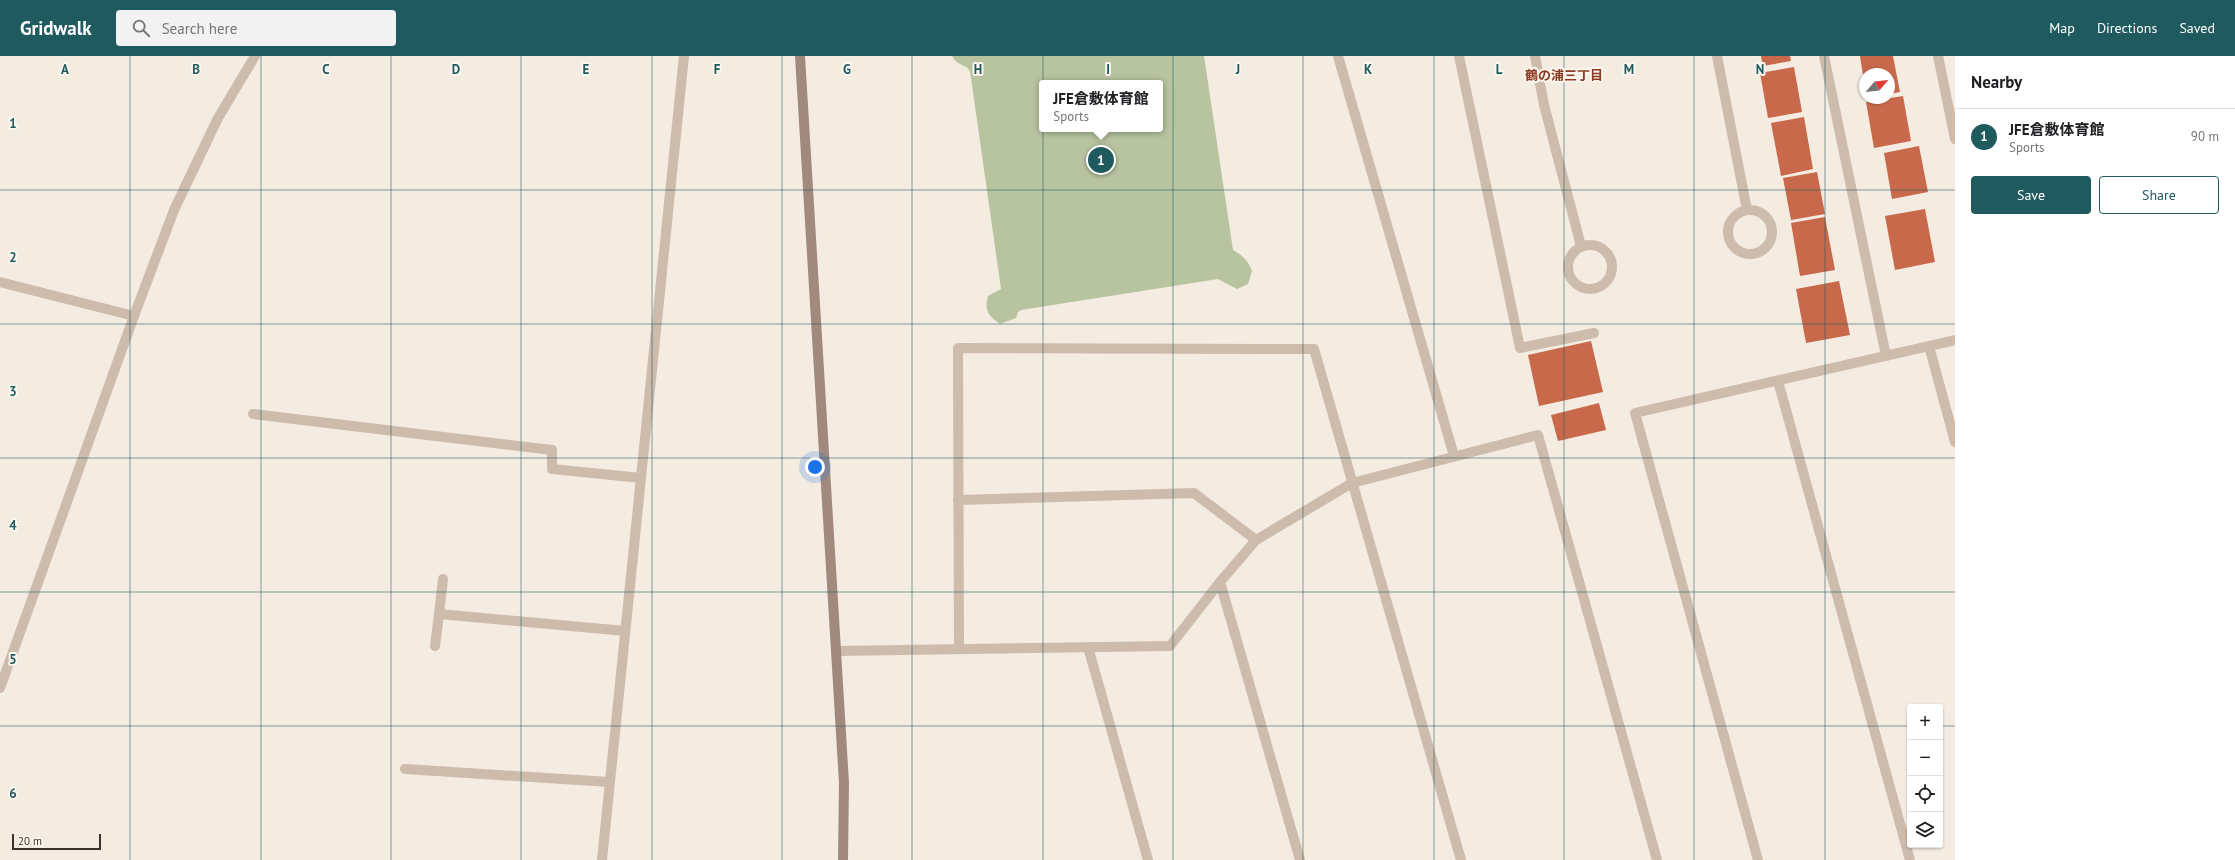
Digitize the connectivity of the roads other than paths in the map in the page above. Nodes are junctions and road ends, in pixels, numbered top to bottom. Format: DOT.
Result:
graph roads {
  1 [pos="255,56"];
  2 [pos="684,56"];
  3 [pos="800,56"];
  4 [pos="1338,56"];
  5 [pos="1459,56"];
  6 [pos="1535,56"];
  7 [pos="1718,56"];
  8 [pos="1824,56"];
  9 [pos="1938,56"];
  10 [pos="1955,139"];
  11 [pos="1747,210"];
  12 [pos="1581,246"];
  13 [pos="0,282"];
  14 [pos="134,316"];
  15 [pos="1594,333"];
  16 [pos="1955,340"];
  17 [pos="1929,346"];
  18 [pos="1886,356"];
  19 [pos="1778,381"];
  20 [pos="253,414"];
  21 [pos="1955,442"];
  22 [pos="1454,456"];
  23 [pos="641,478"];
  24 [pos="1352,483"];
  25 [pos="958,500"];
  26 [pos="1256,540"];
  27 [pos="443,579"];
  28 [pos="1220,582"];
  29 [pos="439,614"];
  30 [pos="625,631"];
  31 [pos="435,646"];
  32 [pos="1088,647"];
  33 [pos="959,649"];
  34 [pos="836,651"];
  35 [pos="0,688"];
  36 [pos="405,769"];
  37 [pos="610,782"];
  38 [pos="602,860"];
  39 [pos="843,860"];
  40 [pos="1148,860"];
  41 [pos="1300,860"];
  42 [pos="1461,860"];
  43 [pos="1657,860"];
  44 [pos="1758,860"];
  45 [pos="1910,860"];
  1 -- 14 [label="street"];
  2 -- 23 [label="street"];
  3 -- 34 [label="street"];
  4 -- 22 [label="street"];
  5 -- 15 [label="street"];
  6 -- 12 [label="street"];
  7 -- 11 [label="street"];
  8 -- 18 [label="street"];
  9 -- 10 [label="street"];
  11 -- 11 [label="street"];
  12 -- 12 [label="street"];
  13 -- 14 [label="street"];
  14 -- 35 [label="street"];
  16 -- 17 [label="street"];
  17 -- 18 [label="street"];
  17 -- 21 [label="street"];
  18 -- 19 [label="street"];
  19 -- 44 [label="street"];
  19 -- 45 [label="street"];
  20 -- 23 [label="street"];
  22 -- 24 [label="street"];
  22 -- 43 [label="street"];
  23 -- 30 [label="street"];
  24 -- 25 [label="street"];
  24 -- 26 [label="street"];
  24 -- 42 [label="street"];
  25 -- 26 [label="street"];
  25 -- 33 [label="street"];
  26 -- 28 [label="street"];
  27 -- 29 [label="street"];
  28 -- 32 [label="street"];
  28 -- 41 [label="street"];
  29 -- 30 [label="street"];
  29 -- 31 [label="street"];
  30 -- 37 [label="street"];
  32 -- 33 [label="street"];
  32 -- 40 [label="street"];
  33 -- 34 [label="street"];
  34 -- 39 [label="street"];
  36 -- 37 [label="street"];
  37 -- 38 [label="street"];
}
